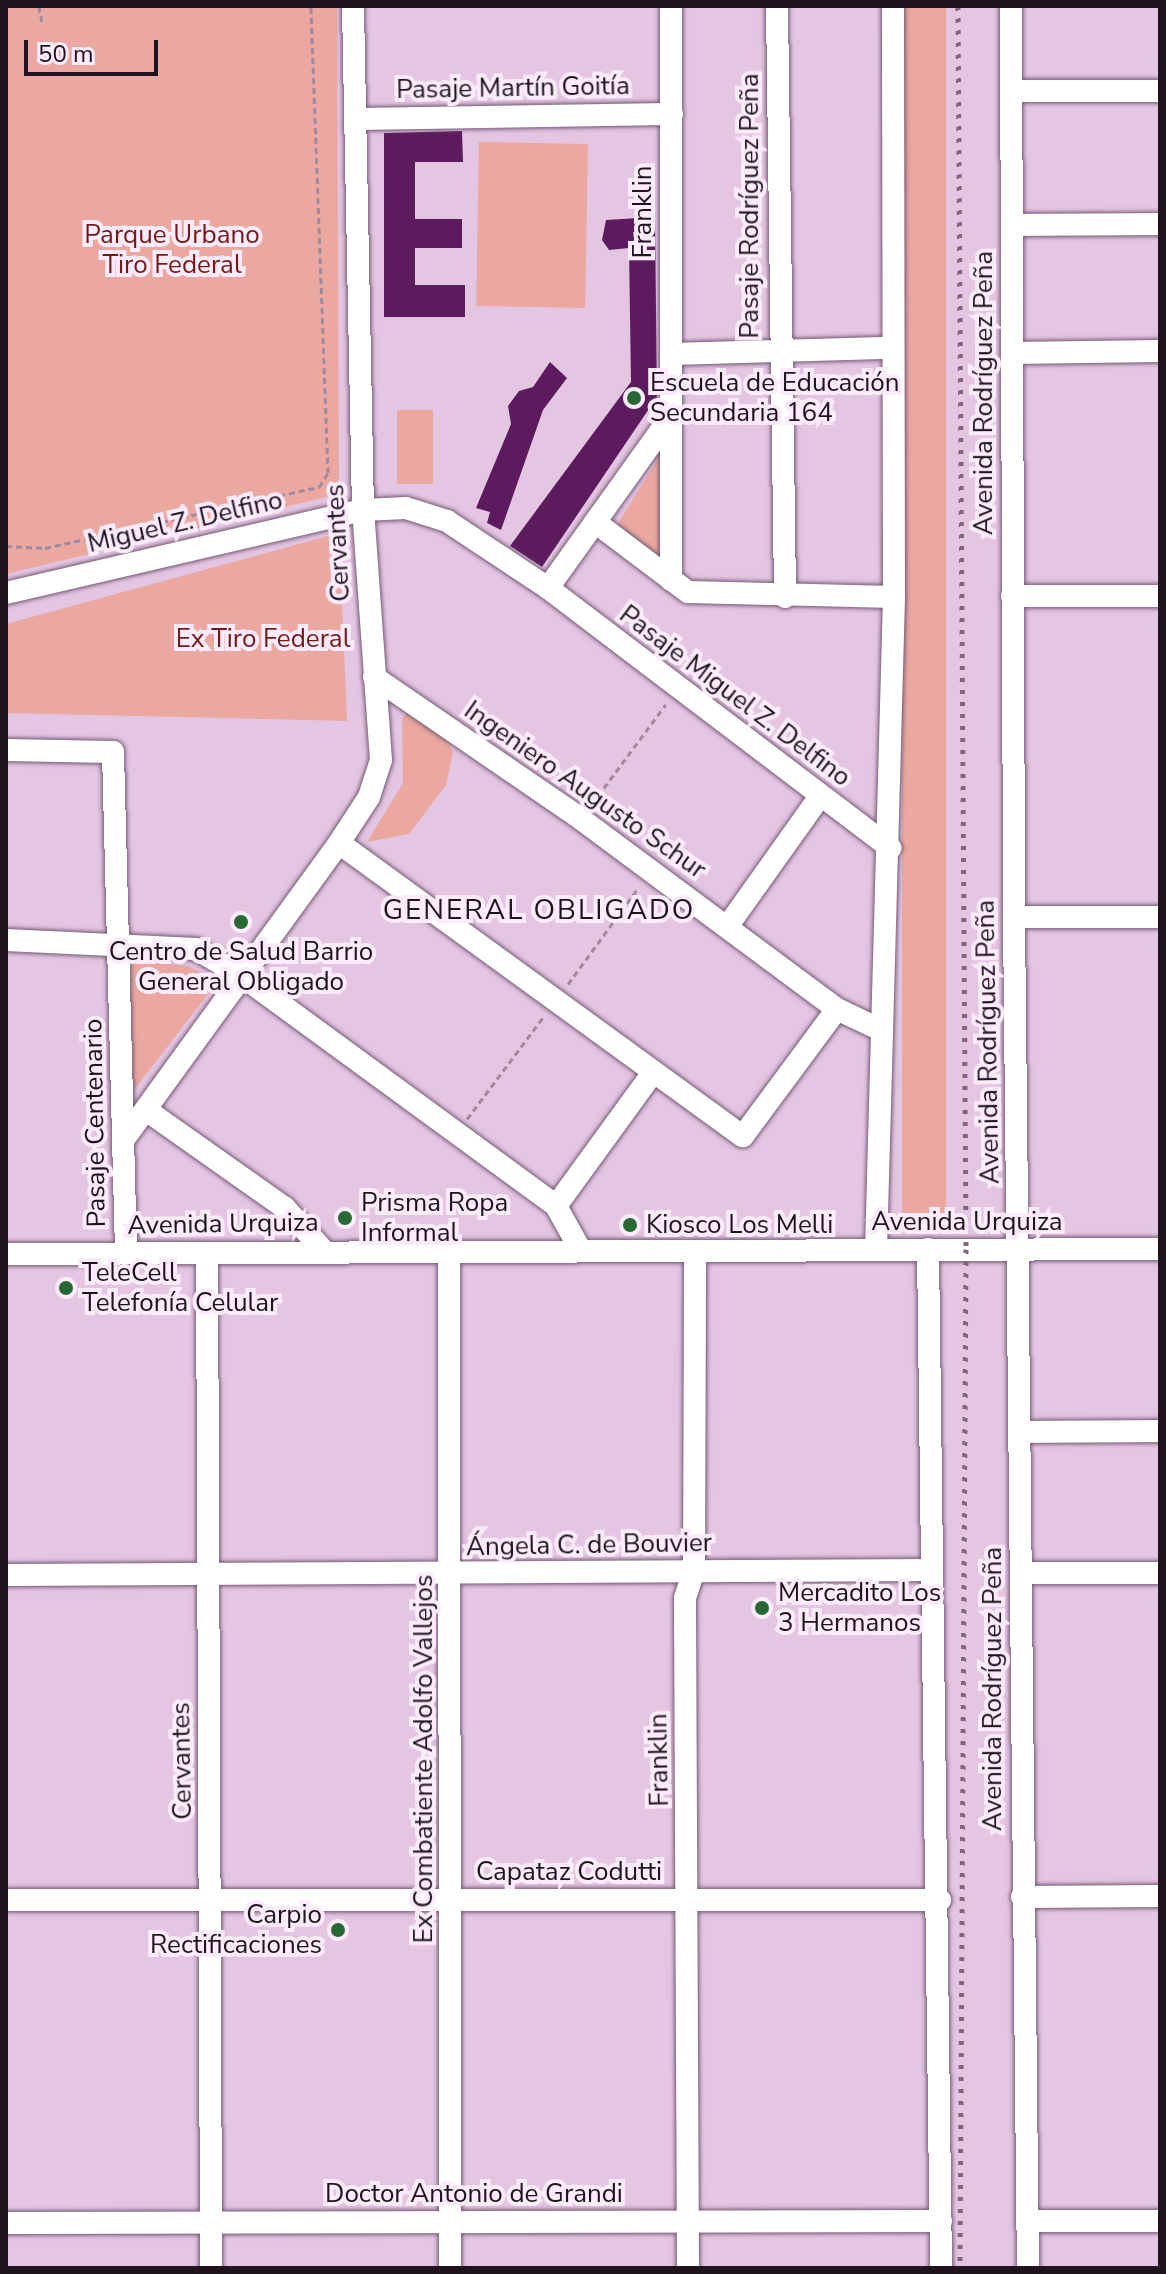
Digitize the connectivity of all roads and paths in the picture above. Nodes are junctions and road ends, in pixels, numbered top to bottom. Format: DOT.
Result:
graph roads {
  1 [pos="39,6"];
  2 [pos="311,6"];
  3 [pos="353,6"];
  4 [pos="671,6"];
  5 [pos="777,6"];
  6 [pos="893,6"];
  7 [pos="1011,6"];
  8 [pos="42,23"];
  9 [pos="1012,91"];
  10 [pos="1160,91"];
  11 [pos="672,114"];
  12 [pos="355,119"];
  13 [pos="1160,224"];
  14 [pos="1012,225"];
  15 [pos="891,348"];
  16 [pos="1160,351"];
  17 [pos="779,352"];
  18 [pos="1012,353"];
  19 [pos="671,354"];
  20 [pos="669,419"];
  21 [pos="363,510"];
  22 [pos="595,522"];
  23 [pos="6,546"];
  24 [pos="671,580"];
  25 [pos="548,588"];
  26 [pos="6,593"];
  27 [pos="1012,596"];
  28 [pos="1160,596"];
  29 [pos="785,597"];
  30 [pos="894,597"];
  31 [pos="374,677"];
  32 [pos="678,688"];
  33 [pos="6,750"];
  34 [pos="820,796"];
  35 [pos="581,819"];
  36 [pos="339,843"];
  37 [pos="890,848"];
  38 [pos="1014,917"];
  39 [pos="1160,917"];
  40 [pos="727,927"];
  41 [pos="6,940"];
  42 [pos="118,942"];
  43 [pos="242,976"];
  44 [pos="837,1009"];
  45 [pos="881,1030"];
  46 [pos="652,1074"];
  47 [pos="149,1112"];
  48 [pos="124,1139"];
  49 [pos="556,1206"];
  50 [pos="449,1249"];
  51 [pos="580,1249"];
  52 [pos="928,1249"];
  53 [pos="1020,1249"];
  54 [pos="1160,1249"];
  55 [pos="323,1250"];
  56 [pos="876,1250"];
  57 [pos="126,1253"];
  58 [pos="207,1253"];
  59 [pos="695,1253"];
  60 [pos="6,1254"];
  61 [pos="1160,1431"];
  62 [pos="1019,1432"];
  63 [pos="932,1570"];
  64 [pos="694,1571"];
  65 [pos="1021,1573"];
  66 [pos="1160,1573"];
  67 [pos="450,1574"];
  68 [pos="6,1575"];
  69 [pos="208,1575"];
  70 [pos="1160,1896"];
  71 [pos="1022,1897"];
  72 [pos="6,1900"];
  73 [pos="454,1900"];
  74 [pos="689,1900"];
  75 [pos="940,1900"];
  76 [pos="211,1901"];
  77 [pos="210,2221"];
  78 [pos="450,2221"];
  79 [pos="941,2221"];
  80 [pos="1028,2221"];
  81 [pos="1160,2221"];
  82 [pos="6,2223"];
  83 [pos="688,2223"];
  84 [pos="211,2268"];
  85 [pos="450,2268"];
  86 [pos="688,2268"];
  87 [pos="941,2268"];
  88 [pos="1028,2268"];
  1 -- 8 [label="path"];
  2 -- 23 [label="path"];
  3 -- 12 [label="street, Cervantes"];
  4 -- 11 [label="street, Franklin"];
  5 -- 17 [label="street, Pasaje Rodríguez Peña"];
  6 -- 15 [label="street"];
  7 -- 9 [label="street, Avenida Rodríguez Peña"];
  9 -- 10 [label="street"];
  9 -- 14 [label="street, Avenida Rodríguez Peña"];
  11 -- 12 [label="street, Pasaje Martín Goitía"];
  11 -- 19 [label="street, Franklin"];
  12 -- 21 [label="street, Cervantes"];
  13 -- 14 [label="street"];
  14 -- 18 [label="street, Avenida Rodríguez Peña"];
  15 -- 17 [label="street"];
  15 -- 30 [label="street"];
  16 -- 18 [label="street"];
  17 -- 19 [label="street"];
  17 -- 29 [label="street, Pasaje Rodríguez Peña"];
  18 -- 27 [label="street, Avenida Rodríguez Peña"];
  19 -- 20 [label="street, Franklin"];
  20 -- 22 [label="street"];
  20 -- 24 [label="street, Franklin"];
  21 -- 25 [label="street, Miguel Z. Delfino"];
  21 -- 26 [label="street, Miguel Z. Delfino"];
  21 -- 31 [label="street, Cervantes"];
  22 -- 24 [label="street"];
  22 -- 25 [label="street"];
  24 -- 29 [label="street"];
  25 -- 32 [label="street, Pasaje Miguel Z. Delfino"];
  27 -- 28 [label="street"];
  27 -- 38 [label="street, Avenida Rodríguez Peña"];
  29 -- 30 [label="street"];
  30 -- 37 [label="street"];
  31 -- 35 [label="street, Ingeniero Augusto Schur"];
  31 -- 36 [label="street, Cervantes"];
  32 -- 34 [label="street, Pasaje Miguel Z. Delfino"];
  32 -- 35 [label="path"];
  33 -- 42 [label="street, Pasaje Centenario"];
  34 -- 37 [label="street, Pasaje Miguel Z. Delfino"];
  34 -- 40 [label="street"];
  35 -- 40 [label="street, Ingeniero Augusto Schur"];
  36 -- 43 [label="street, Cervantes"];
  36 -- 46 [label="street"];
  37 -- 45 [label="street"];
  38 -- 39 [label="street"];
  38 -- 53 [label="street, Avenida Rodríguez Peña"];
  40 -- 44 [label="street, Ingeniero Augusto Schur"];
  41 -- 42 [label="street"];
  42 -- 43 [label="street"];
  42 -- 48 [label="street, Pasaje Centenario"];
  43 -- 47 [label="street, Cervantes"];
  43 -- 49 [label="street"];
  44 -- 45 [label="street, Ingeniero Augusto Schur"];
  44 -- 46 [label="street"];
  45 -- 56 [label="street"];
  46 -- 49 [label="street"];
  47 -- 48 [label="street, Cervantes"];
  47 -- 55 [label="street"];
  48 -- 57 [label="street, Pasaje Centenario"];
  49 -- 51 [label="street"];
  50 -- 51 [label="street, Avenida Urquiza"];
  50 -- 55 [label="street, Avenida Urquiza"];
  50 -- 67 [label="street, Ex Combatiente Adolfo Vallejos"];
  51 -- 59 [label="street, Avenida Urquiza"];
  52 -- 53 [label="street, Avenida Urquiza"];
  52 -- 56 [label="street, Avenida Urquiza"];
  52 -- 63 [label="street, Avenida Rodríguez Peña"];
  53 -- 54 [label="street, Avenida Urquiza"];
  53 -- 62 [label="street, Avenida Rodríguez Peña"];
  55 -- 58 [label="street, Avenida Urquiza"];
  56 -- 59 [label="street, Avenida Urquiza"];
  57 -- 58 [label="street, Avenida Urquiza"];
  57 -- 60 [label="street, Avenida Urquiza"];
  58 -- 69 [label="street, Cervantes"];
  59 -- 64 [label="street, Franklin"];
  61 -- 62 [label="street"];
  62 -- 65 [label="street, Avenida Rodríguez Peña"];
  63 -- 64 [label="street, Ángela C. de Bouvier"];
  63 -- 75 [label="street, Avenida Rodríguez Peña"];
  64 -- 67 [label="street, Ángela C. de Bouvier"];
  64 -- 74 [label="street, Franklin"];
  65 -- 66 [label="street"];
  65 -- 71 [label="street, Avenida Rodríguez Peña"];
  67 -- 69 [label="street, Ángela C. de Bouvier"];
  67 -- 73 [label="street, Ex Combatiente Adolfo Vallejos"];
  68 -- 69 [label="street, Ángela C. de Bouvier"];
  69 -- 76 [label="street, Cervantes"];
  70 -- 71 [label="street"];
  71 -- 80 [label="street, Avenida Rodríguez Peña"];
  72 -- 76 [label="street, Capataz Codutti"];
  73 -- 74 [label="street, Capataz Codutti"];
  73 -- 76 [label="street, Capataz Codutti"];
  73 -- 78 [label="street, Ex Combatiente Adolfo Vallejos"];
  74 -- 75 [label="street, Capataz Codutti"];
  74 -- 83 [label="street, Franklin"];
  75 -- 79 [label="street, Avenida Rodríguez Peña"];
  76 -- 77 [label="street, Cervantes"];
  77 -- 78 [label="street, Doctor Antonio de Grandi"];
  77 -- 82 [label="street, Doctor Antonio de Grandi"];
  77 -- 84 [label="street, Cervantes"];
  78 -- 83 [label="street, Doctor Antonio de Grandi"];
  78 -- 85 [label="street, Ex Combatiente Adolfo Vallejos"];
  79 -- 83 [label="street, Doctor Antonio de Grandi"];
  79 -- 87 [label="street, Avenida Rodríguez Peña"];
  80 -- 81 [label="street"];
  80 -- 88 [label="street, Avenida Rodríguez Peña"];
  83 -- 86 [label="street, Franklin"];
}
